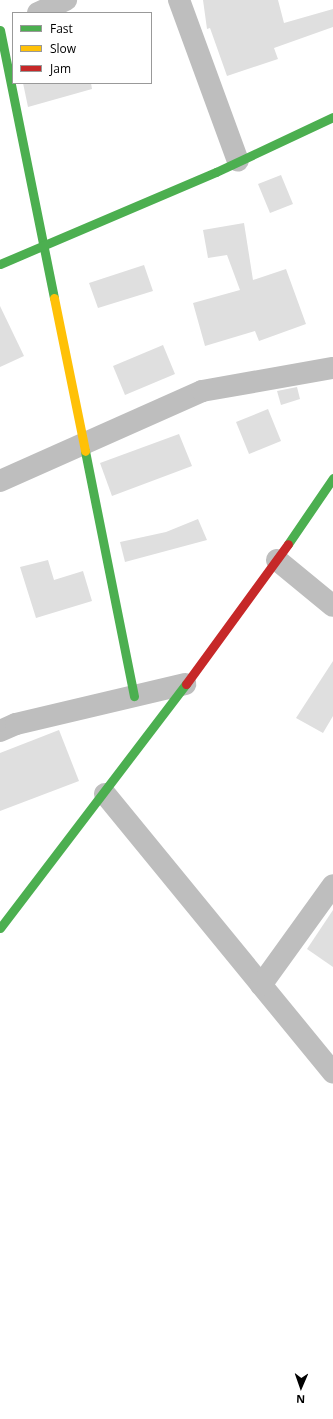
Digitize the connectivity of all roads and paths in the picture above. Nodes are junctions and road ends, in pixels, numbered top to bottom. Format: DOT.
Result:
graph roads {
  1 [pos="66,0"];
  2 [pos="179,0"];
  3 [pos="40,12"];
  4 [pos="12,24"];
  5 [pos="0,30"];
  6 [pos="333,116"];
  7 [pos="238,161"];
  8 [pos="43,246"];
  9 [pos="0,264"];
  10 [pos="333,368"];
  11 [pos="84,444"];
  12 [pos="333,478"];
  13 [pos="0,481"];
  14 [pos="277,560"];
  15 [pos="333,606"];
  16 [pos="185,684"];
  17 [pos="134,696"];
  18 [pos="0,731"];
  19 [pos="104,794"];
  20 [pos="333,885"];
  21 [pos="0,928"];
  22 [pos="261,985"];
  23 [pos="333,1073"];
  1 -- 3 [label="street"];
  2 -- 7 [label="street"];
  4 -- 5 [label="street"];
  5 -- 8 [label="street"];
  6 -- 7 [label="street"];
  7 -- 8 [label="street"];
  8 -- 9 [label="street"];
  8 -- 11 [label="street"];
  10 -- 11 [label="street"];
  11 -- 13 [label="street"];
  11 -- 17 [label="street"];
  12 -- 14 [label="street"];
  14 -- 15 [label="street"];
  14 -- 16 [label="street"];
  16 -- 17 [label="street"];
  16 -- 19 [label="street"];
  17 -- 18 [label="street"];
  19 -- 21 [label="street"];
  19 -- 22 [label="street"];
  20 -- 22 [label="street"];
  22 -- 23 [label="street"];
}
